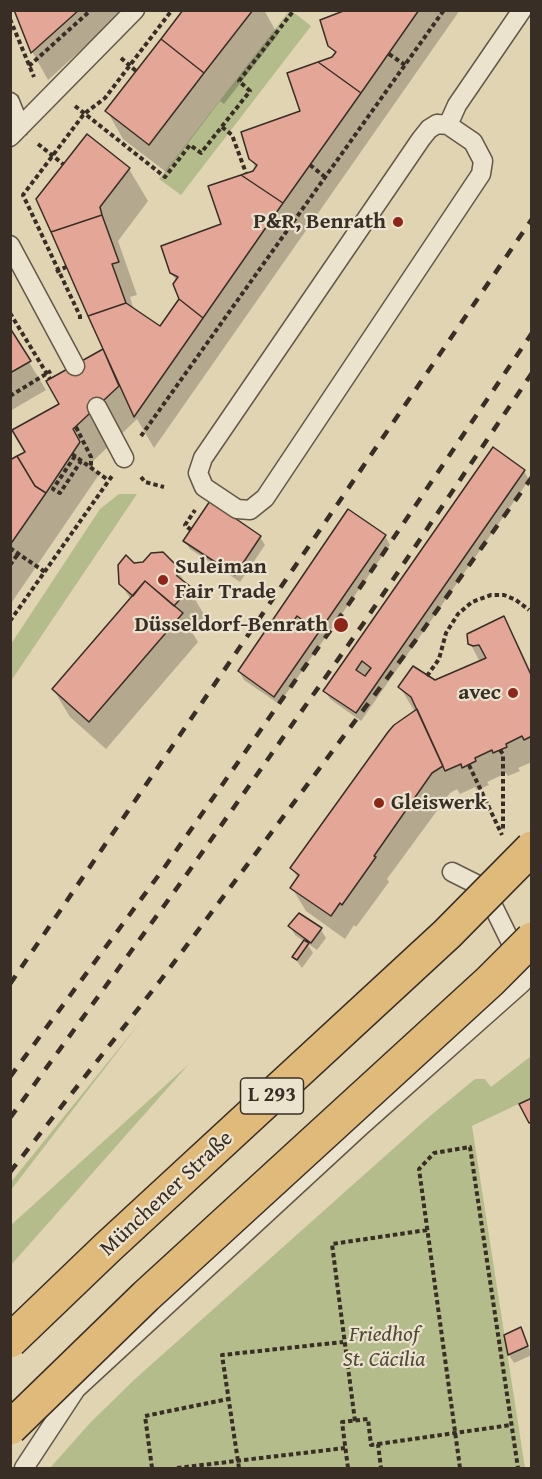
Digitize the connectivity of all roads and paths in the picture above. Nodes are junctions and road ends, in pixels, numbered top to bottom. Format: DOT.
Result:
graph roads {
  1 [pos="91,10"];
  2 [pos="135,10"];
  3 [pos="172,10"];
  4 [pos="294,10"];
  5 [pos="444,10"];
  6 [pos="522,10"];
  7 [pos="10,19"];
  8 [pos="389,54"];
  9 [pos="405,65"];
  10 [pos="29,66"];
  11 [pos="50,97"];
  12 [pos="10,102"];
  13 [pos="84,114"];
  14 [pos="448,125"];
  15 [pos="222,127"];
  16 [pos="15,132"];
  17 [pos="52,156"];
  18 [pos="63,164"];
  19 [pos="310,165"];
  20 [pos="246,173"];
  21 [pos="326,177"];
  22 [pos="10,245"];
  23 [pos="10,313"];
  24 [pos="73,362"];
  25 [pos="46,374"];
  26 [pos="50,379"];
  27 [pos="10,396"];
  28 [pos="97,407"];
  29 [pos="76,427"];
  30 [pos="124,458"];
  31 [pos="81,461"];
  32 [pos="91,467"];
  33 [pos="109,481"];
  34 [pos="164,487"];
  35 [pos="11,550"];
  36 [pos="18,554"];
  37 [pos="10,565"];
  38 [pos="45,572"];
  39 [pos="529,610"];
  40 [pos="10,621"];
  41 [pos="427,676"];
  42 [pos="500,750"];
  43 [pos="469,765"];
  44 [pos="531,848"];
  45 [pos="452,872"];
  46 [pos="531,939"];
  47 [pos="427,1230"];
  48 [pos="10,1341"];
  49 [pos="344,1342"];
  50 [pos="228,1400"];
  51 [pos="355,1421"];
  52 [pos="511,1425"];
  53 [pos="10,1428"];
  54 [pos="455,1433"];
  55 [pos="378,1444"];
  56 [pos="345,1448"];
  57 [pos="237,1461"];
  58 [pos="24,1468"];
  59 [pos="152,1468"];
  60 [pos="177,1468"];
  61 [pos="239,1468"];
  62 [pos="348,1468"];
  63 [pos="381,1468"];
  64 [pos="460,1468"];
  65 [pos="518,1468"];
  1 -- 10 [label="path"];
  2 -- 11 [label="lane"];
  3 -- 13 [label="path"];
  4 -- 15 [label="path"];
  5 -- 9 [label="path"];
  6 -- 14 [label="lane"];
  7 -- 10 [label="path"];
  8 -- 9 [label="path"];
  9 -- 21 [label="path"];
  10 -- 11 [label="path"];
  11 -- 13 [label="path"];
  11 -- 16 [label="lane"];
  12 -- 16 [label="lane"];
  13 -- 15 [label="path"];
  13 -- 17 [label="path"];
  14 -- 14 [label="lane"];
  15 -- 20 [label="path"];
  16 -- 17 [label="path"];
  17 -- 18 [label="path"];
  17 -- 24 [label="path"];
  19 -- 21 [label="path"];
  21 -- 30 [label="path"];
  22 -- 24 [label="lane"];
  23 -- 25 [label="path"];
  24 -- 25 [label="path"];
  25 -- 26 [label="path"];
  25 -- 27 [label="path"];
  28 -- 30 [label="lane"];
  29 -- 32 [label="path"];
  30 -- 33 [label="path"];
  30 -- 34 [label="path"];
  31 -- 31 [label="path"];
  31 -- 32 [label="path"];
  32 -- 33 [label="path"];
  33 -- 38 [label="path"];
  35 -- 36 [label="path"];
  36 -- 37 [label="path"];
  36 -- 38 [label="path"];
  38 -- 40 [label="path"];
  39 -- 41 [label="path"];
  42 -- 43 [label="path"];
  44 -- 48 [label="highway, Münchener Straße / L 293, bridge"];
  45 -- 58 [label="lane"];
  46 -- 53 [label="highway, L 293, bridge"];
  47 -- 49 [label="path"];
  47 -- 52 [label="path"];
  47 -- 54 [label="path"];
  49 -- 50 [label="path"];
  49 -- 51 [label="path"];
  50 -- 57 [label="path"];
  50 -- 59 [label="path"];
  51 -- 55 [label="path"];
  51 -- 56 [label="path"];
  52 -- 54 [label="path"];
  52 -- 65 [label="path"];
  54 -- 55 [label="path"];
  54 -- 64 [label="path"];
  55 -- 63 [label="path"];
  56 -- 57 [label="path"];
  56 -- 62 [label="path"];
  57 -- 60 [label="path"];
  57 -- 61 [label="path"];
}
